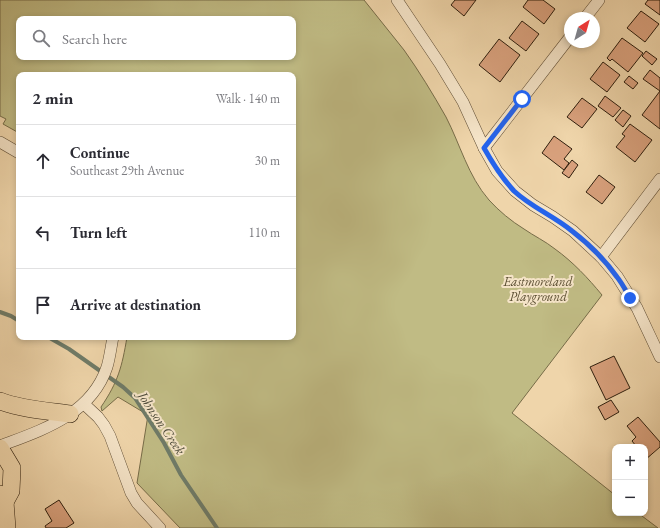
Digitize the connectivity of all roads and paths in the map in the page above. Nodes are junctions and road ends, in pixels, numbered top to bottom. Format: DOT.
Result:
graph roads {
  1 [pos="398,0"];
  2 [pos="599,0"];
  3 [pos="590,12"];
  4 [pos="564,45"];
  5 [pos="0,142"];
  6 [pos="484,148"];
  7 [pos="16,151"];
  8 [pos="660,179"];
  9 [pos="601,257"];
  10 [pos="112,340"];
  11 [pos="660,357"];
  12 [pos="0,401"];
  13 [pos="84,404"];
  14 [pos="70,414"];
  15 [pos="0,447"];
  16 [pos="2,498"];
  17 [pos="7,528"];
  18 [pos="160,528"];
  1 -- 6 [label="street"];
  2 -- 3 [label="street"];
  4 -- 6 [label="street"];
  5 -- 7 [label="street"];
  6 -- 9 [label="street"];
  8 -- 9 [label="street"];
  9 -- 11 [label="street"];
  10 -- 13 [label="street"];
  12 -- 14 [label="main road"];
  13 -- 14 [label="street"];
  13 -- 18 [label="street"];
  14 -- 15 [label="street"];
  15 -- 16 [label="main road"];
  16 -- 17 [label="main road"];
}
